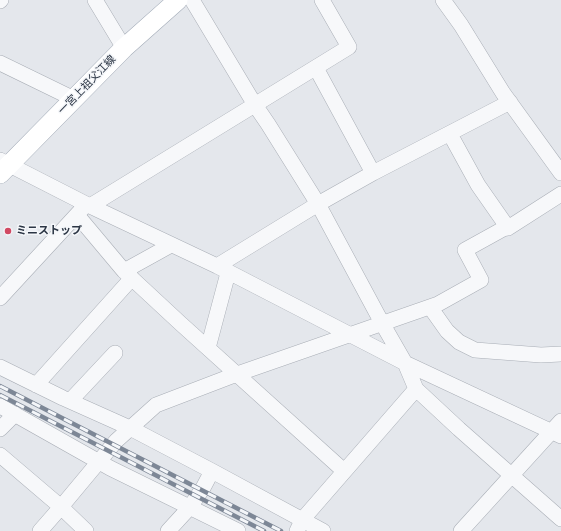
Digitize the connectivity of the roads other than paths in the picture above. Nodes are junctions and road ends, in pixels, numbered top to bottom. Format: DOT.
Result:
graph roads {
  1 [pos="95,0"];
  2 [pos="178,0"];
  3 [pos="192,0"];
  4 [pos="322,0"];
  5 [pos="443,0"];
  6 [pos="124,48"];
  7 [pos="0,63"];
  8 [pos="316,68"];
  9 [pos="74,99"];
  10 [pos="510,102"];
  11 [pos="255,105"];
  12 [pos="450,134"];
  13 [pos="3,166"];
  14 [pos="373,173"];
  15 [pos="561,173"];
  16 [pos="561,194"];
  17 [pos="318,204"];
  18 [pos="84,209"];
  19 [pos="508,228"];
  20 [pos="171,245"];
  21 [pos="222,270"];
  22 [pos="128,274"];
  23 [pos="0,298"];
  24 [pos="430,307"];
  25 [pos="382,323"];
  26 [pos="350,335"];
  27 [pos="208,348"];
  28 [pos="115,353"];
  29 [pos="561,354"];
  30 [pos="405,363"];
  31 [pos="0,366"];
  32 [pos="237,374"];
  33 [pos="36,384"];
  34 [pos="416,388"];
  35 [pos="70,401"];
  36 [pos="0,406"];
  37 [pos="15,414"];
  38 [pos="130,428"];
  39 [pos="0,429"];
  40 [pos="558,430"];
  41 [pos="0,455"];
  42 [pos="100,462"];
  43 [pos="212,471"];
  44 [pos="344,471"];
  45 [pos="512,474"];
  46 [pos="61,507"];
  47 [pos="190,507"];
  48 [pos="561,519"];
  49 [pos="300,526"];
  50 [pos="40,531"];
  51 [pos="86,531"];
  52 [pos="168,531"];
  53 [pos="238,531"];
  54 [pos="323,531"];
  55 [pos="461,531"];
  1 -- 6 [label="street"];
  2 -- 6 [label="main road, 一宮上祖父江線"];
  3 -- 11 [label="street"];
  4 -- 8 [label="street"];
  5 -- 10 [label="street"];
  6 -- 9 [label="main road, 一宮上祖父江線"];
  7 -- 9 [label="street"];
  8 -- 11 [label="street"];
  8 -- 14 [label="street"];
  9 -- 13 [label="main road, 一宮上祖父江線"];
  10 -- 12 [label="street"];
  10 -- 15 [label="street"];
  11 -- 17 [label="street"];
  11 -- 18 [label="street"];
  12 -- 14 [label="street"];
  12 -- 19 [label="street"];
  13 -- 18 [label="street"];
  14 -- 17 [label="street"];
  16 -- 19 [label="street"];
  17 -- 21 [label="street"];
  17 -- 25 [label="street"];
  18 -- 20 [label="street"];
  18 -- 22 [label="street"];
  18 -- 23 [label="street"];
  19 -- 24 [label="street"];
  20 -- 21 [label="street"];
  20 -- 22 [label="street"];
  21 -- 26 [label="street"];
  21 -- 27 [label="street"];
  22 -- 27 [label="street"];
  22 -- 33 [label="street"];
  24 -- 25 [label="street"];
  24 -- 29 [label="street"];
  25 -- 26 [label="street"];
  25 -- 30 [label="street"];
  26 -- 30 [label="street"];
  26 -- 32 [label="street"];
  27 -- 32 [label="street"];
  28 -- 35 [label="street"];
  30 -- 34 [label="street"];
  30 -- 40 [label="street"];
  31 -- 33 [label="street"];
  32 -- 38 [label="street"];
  32 -- 44 [label="street"];
  33 -- 35 [label="street"];
  34 -- 44 [label="street"];
  34 -- 45 [label="street"];
  35 -- 38 [label="street"];
  36 -- 37 [label="street"];
  37 -- 39 [label="street"];
  37 -- 42 [label="street"];
  38 -- 42 [label="street"];
  38 -- 43 [label="street"];
  40 -- 45 [label="street"];
  41 -- 46 [label="street"];
  42 -- 46 [label="street"];
  42 -- 47 [label="street"];
  43 -- 47 [label="street"];
  43 -- 49 [label="street"];
  44 -- 49 [label="street"];
  45 -- 48 [label="street"];
  45 -- 55 [label="street"];
  46 -- 50 [label="street"];
  46 -- 51 [label="street"];
  47 -- 52 [label="street"];
  47 -- 53 [label="street"];
  49 -- 54 [label="street"];
}
